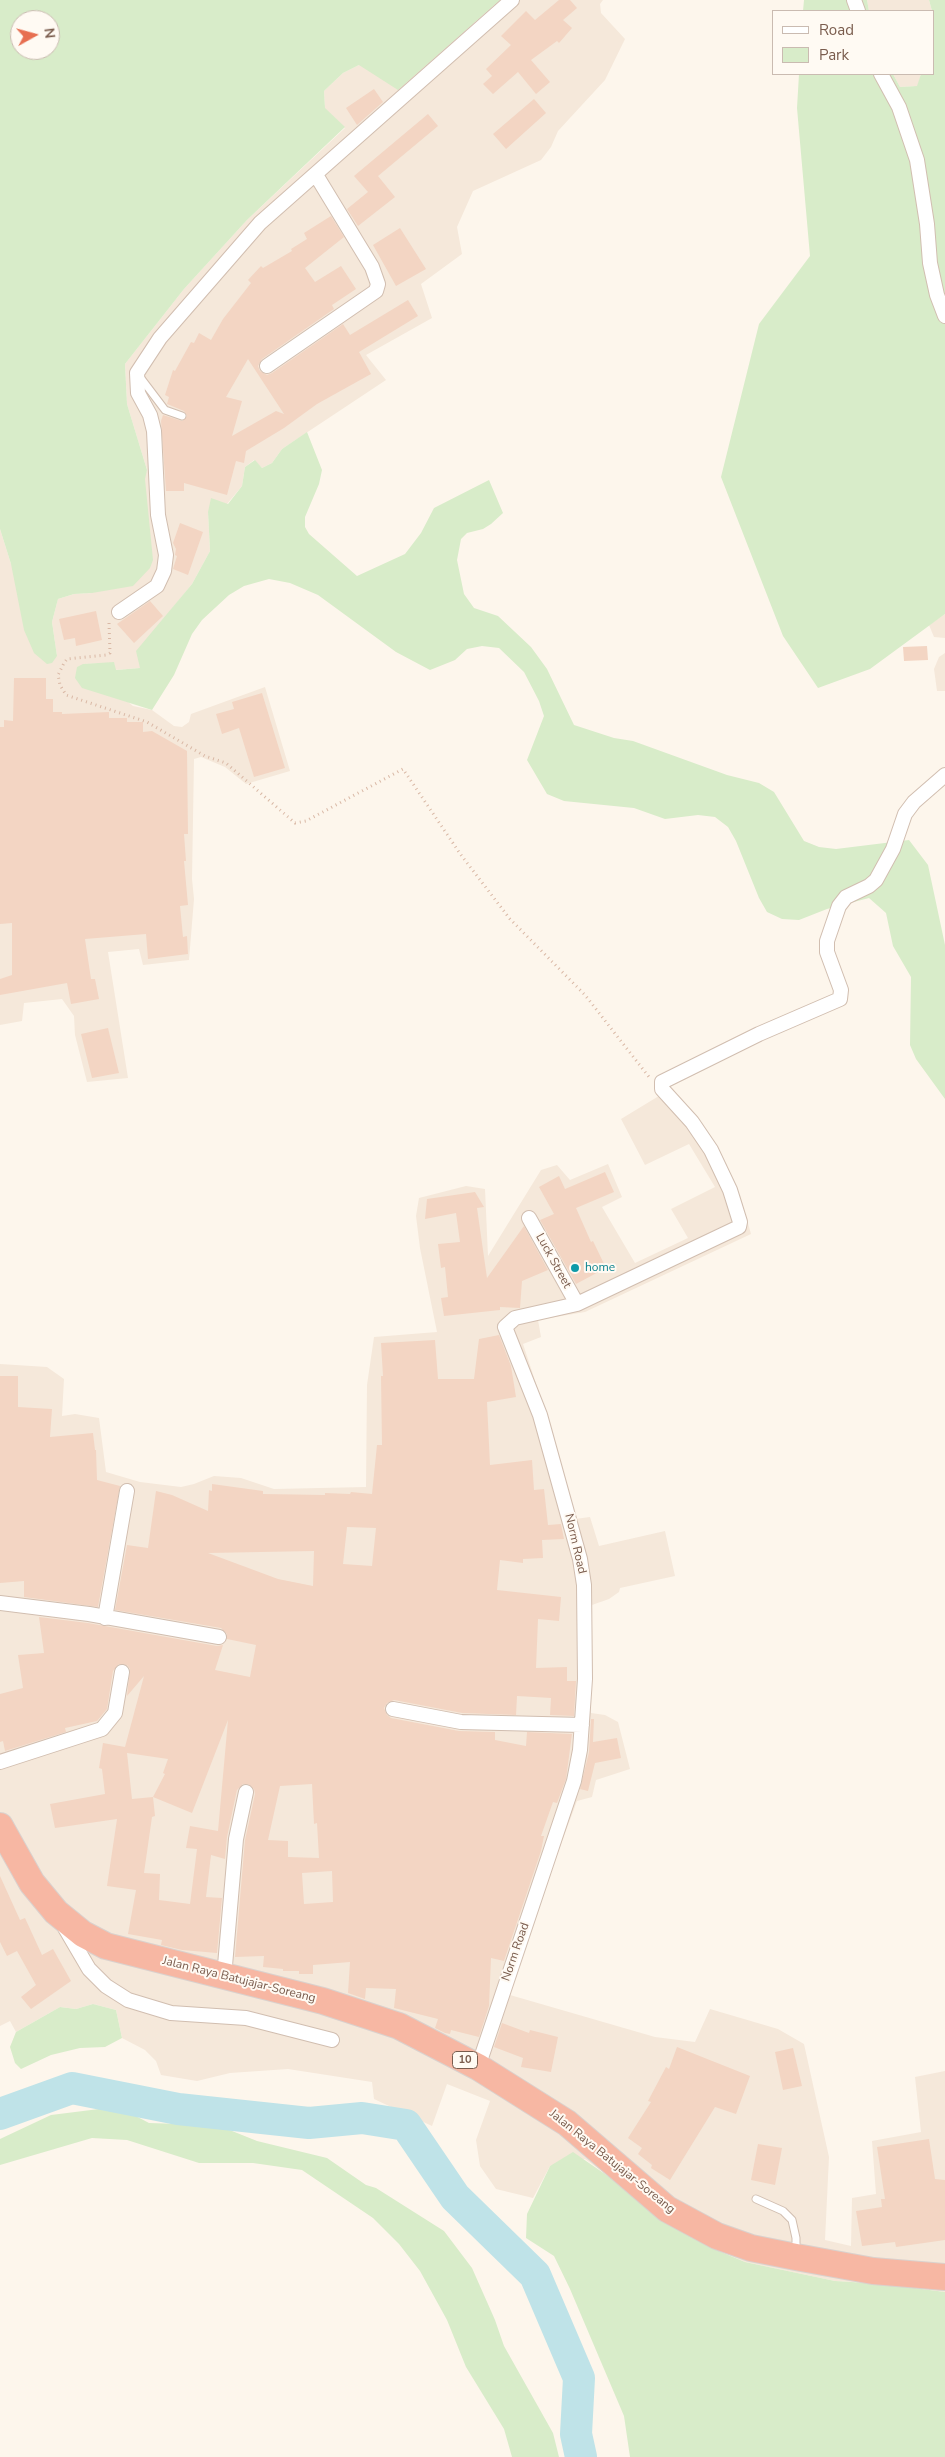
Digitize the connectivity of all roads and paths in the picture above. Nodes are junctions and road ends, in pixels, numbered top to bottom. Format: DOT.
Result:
graph roads {
  1 [pos="512,0"];
  2 [pos="882,75"];
  3 [pos="316,175"];
  4 [pos="945,316"];
  5 [pos="267,366"];
  6 [pos="137,373"];
  7 [pos="182,416"];
  8 [pos="119,612"];
  9 [pos="945,775"];
  10 [pos="662,1086"];
  11 [pos="530,1218"];
  12 [pos="577,1304"];
  13 [pos="127,1491"];
  14 [pos="0,1603"];
  15 [pos="105,1618"];
  16 [pos="219,1637"];
  17 [pos="122,1672"];
  18 [pos="392,1709"];
  19 [pos="582,1725"];
  20 [pos="0,1762"];
  21 [pos="246,1792"];
  22 [pos="0,1826"];
  23 [pos="56,1912"];
  24 [pos="224,1977"];
  25 [pos="332,2040"];
  26 [pos="478,2067"];
  27 [pos="756,2199"];
  28 [pos="796,2257"];
  29 [pos="945,2277"];
  1 -- 3 [label="street"];
  2 -- 4 [label="street"];
  3 -- 5 [label="street"];
  3 -- 6 [label="street"];
  6 -- 7 [label="lane"];
  6 -- 8 [label="street"];
  8 -- 10 [label="path"];
  9 -- 10 [label="street"];
  10 -- 12 [label="street, Norm Road"];
  11 -- 12 [label="street, Luck Street"];
  12 -- 19 [label="street, Norm Road"];
  13 -- 15 [label="street"];
  14 -- 15 [label="street"];
  15 -- 16 [label="street"];
  17 -- 20 [label="street"];
  18 -- 19 [label="street"];
  19 -- 26 [label="street, Norm Road"];
  21 -- 24 [label="street"];
  22 -- 23 [label="highway, Jalan Raya Batujajar-Soreang / 10"];
  23 -- 24 [label="highway, Jalan Raya Batujajar-Soreang / 10"];
  23 -- 25 [label="street"];
  24 -- 26 [label="highway, Jalan Raya Batujajar-Soreang / 10"];
  26 -- 28 [label="highway, Jalan Raya Batujajar-Soreang / 10"];
  27 -- 28 [label="lane"];
  28 -- 29 [label="highway, Jalan Raya Batujajar-Soreang / 10"];
}
